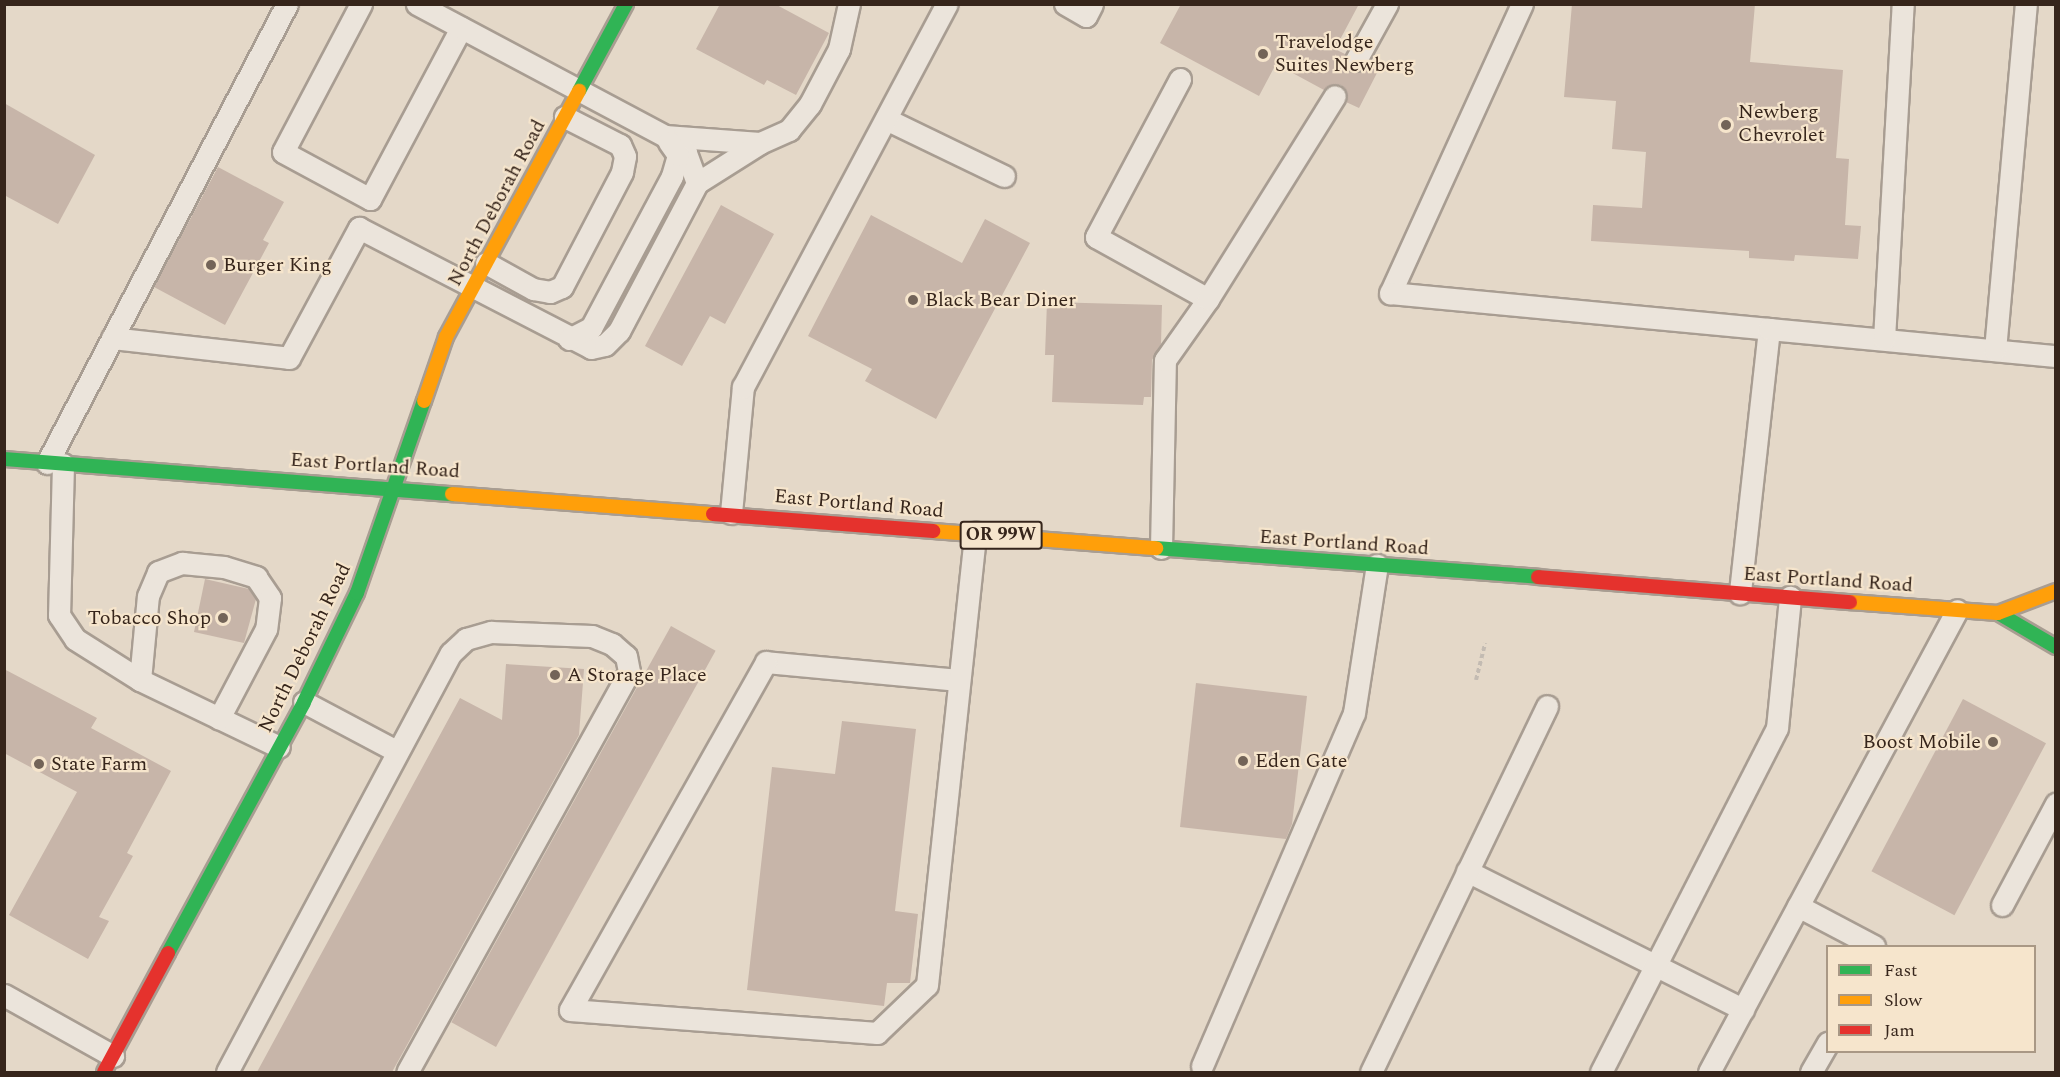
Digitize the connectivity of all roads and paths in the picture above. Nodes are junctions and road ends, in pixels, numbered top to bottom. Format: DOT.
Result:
graph roads {
  1 [pos="287,4"];
  2 [pos="361,4"];
  3 [pos="417,4"];
  4 [pos="849,4"];
  5 [pos="947,4"];
  6 [pos="1065,4"];
  7 [pos="1092,4"];
  8 [pos="1387,4"];
  9 [pos="1522,4"];
  10 [pos="1903,4"];
  11 [pos="2026,4"];
  12 [pos="619,7"];
  13 [pos="461,28"];
  14 [pos="1356,60"];
  15 [pos="1180,79"];
  16 [pos="579,91"];
  17 [pos="1335,96"];
  18 [pos="565,117"];
  19 [pos="886,119"];
  20 [pos="665,136"];
  21 [pos="760,143"];
  22 [pos="1004,176"];
  23 [pos="697,183"];
  24 [pos="370,199"];
  25 [pos="359,228"];
  26 [pos="486,263"];
  27 [pos="473,288"];
  28 [pos="1209,299"];
  29 [pos="1769,329"];
  30 [pos="112,338"];
  31 [pos="569,339"];
  32 [pos="1884,339"];
  33 [pos="1995,350"];
  34 [pos="2055,356"];
  35 [pos="4,459"];
  36 [pos="55,463"];
  37 [pos="393,487"];
  38 [pos="731,513"];
  39 [pos="975,533"];
  40 [pos="1161,548"];
  41 [pos="1377,565"];
  42 [pos="2055,591"];
  43 [pos="1740,593"];
  44 [pos="1790,597"];
  45 [pos="1957,610"];
  46 [pos="1998,613"];
  47 [pos="1485,643"];
  48 [pos="2055,647"];
  49 [pos="140,680"];
  50 [pos="959,680"];
  51 [pos="1476,680"];
  52 [pos="304,702"];
  53 [pos="1547,706"];
  54 [pos="219,718"];
  55 [pos="279,747"];
  56 [pos="396,752"];
  57 [pos="2055,804"];
  58 [pos="1467,871"];
  59 [pos="2001,905"];
  60 [pos="1798,906"];
  61 [pos="1872,945"];
  62 [pos="1656,966"];
  63 [pos="4,995"];
  64 [pos="1743,1009"];
  65 [pos="1826,1044"];
  66 [pos="109,1064"];
  67 [pos="1202,1066"];
  68 [pos="227,1072"];
  69 [pos="408,1072"];
  70 [pos="1371,1072"];
  71 [pos="1600,1072"];
  72 [pos="1709,1072"];
  73 [pos="1811,1072"];
  1 -- 30 [label="lane"];
  2 -- 24 [label="lane"];
  3 -- 13 [label="lane"];
  4 -- 21 [label="lane"];
  5 -- 19 [label="lane"];
  6 -- 7 [label="lane"];
  8 -- 14 [label="lane"];
  9 -- 29 [label="lane"];
  10 -- 32 [label="lane"];
  11 -- 33 [label="lane"];
  12 -- 16 [label="main road, North Deborah Road"];
  13 -- 16 [label="lane"];
  13 -- 24 [label="lane"];
  15 -- 28 [label="lane"];
  16 -- 18 [label="main road, North Deborah Road"];
  16 -- 20 [label="lane"];
  17 -- 28 [label="lane"];
  18 -- 26 [label="main road, North Deborah Road"];
  18 -- 26 [label="lane"];
  19 -- 22 [label="lane"];
  19 -- 38 [label="lane"];
  20 -- 21 [label="lane"];
  20 -- 23 [label="lane"];
  20 -- 31 [label="lane"];
  21 -- 23 [label="lane"];
  23 -- 31 [label="lane"];
  24 -- 25 [label="lane"];
  25 -- 27 [label="lane"];
  25 -- 30 [label="lane"];
  26 -- 27 [label="main road, North Deborah Road"];
  27 -- 31 [label="lane"];
  27 -- 37 [label="main road, North Deborah Road"];
  28 -- 40 [label="lane"];
  29 -- 32 [label="lane"];
  29 -- 43 [label="lane"];
  30 -- 36 [label="lane"];
  32 -- 33 [label="lane"];
  33 -- 34 [label="lane"];
  35 -- 36 [label="main road, East Portland Road / OR 99W"];
  36 -- 37 [label="main road, East Portland Road / OR 99W"];
  36 -- 49 [label="lane"];
  37 -- 38 [label="main road, East Portland Road / OR 99W"];
  37 -- 52 [label="main road, North Deborah Road"];
  38 -- 39 [label="main road, East Portland Road / OR 99W"];
  39 -- 40 [label="main road, East Portland Road / OR 99W"];
  39 -- 50 [label="lane"];
  40 -- 41 [label="main road, East Portland Road / OR 99W"];
  41 -- 43 [label="main road, East Portland Road / OR 99W"];
  41 -- 67 [label="lane"];
  42 -- 46 [label="main road, East Portland Road / OR 99W"];
  43 -- 44 [label="main road, East Portland Road / OR 99W"];
  44 -- 45 [label="main road, East Portland Road / OR 99W"];
  44 -- 62 [label="lane"];
  45 -- 46 [label="main road, East Portland Road / OR 99W"];
  45 -- 60 [label="lane"];
  46 -- 48 [label="main road, East Portland Road / OR 99W"];
  47 -- 51 [label="path"];
  49 -- 54 [label="lane"];
  49 -- 54 [label="lane"];
  50 -- 50 [label="lane"];
  52 -- 55 [label="main road, North Deborah Road"];
  52 -- 56 [label="lane"];
  53 -- 58 [label="lane"];
  54 -- 55 [label="lane"];
  55 -- 66 [label="main road, North Deborah Road"];
  56 -- 68 [label="lane"];
  56 -- 69 [label="lane"];
  57 -- 59 [label="lane"];
  58 -- 62 [label="lane"];
  58 -- 70 [label="lane"];
  60 -- 61 [label="lane"];
  60 -- 64 [label="lane"];
  62 -- 64 [label="lane"];
  62 -- 71 [label="lane"];
  63 -- 66 [label="lane"];
  64 -- 72 [label="lane"];
  65 -- 73 [label="lane"];
}
